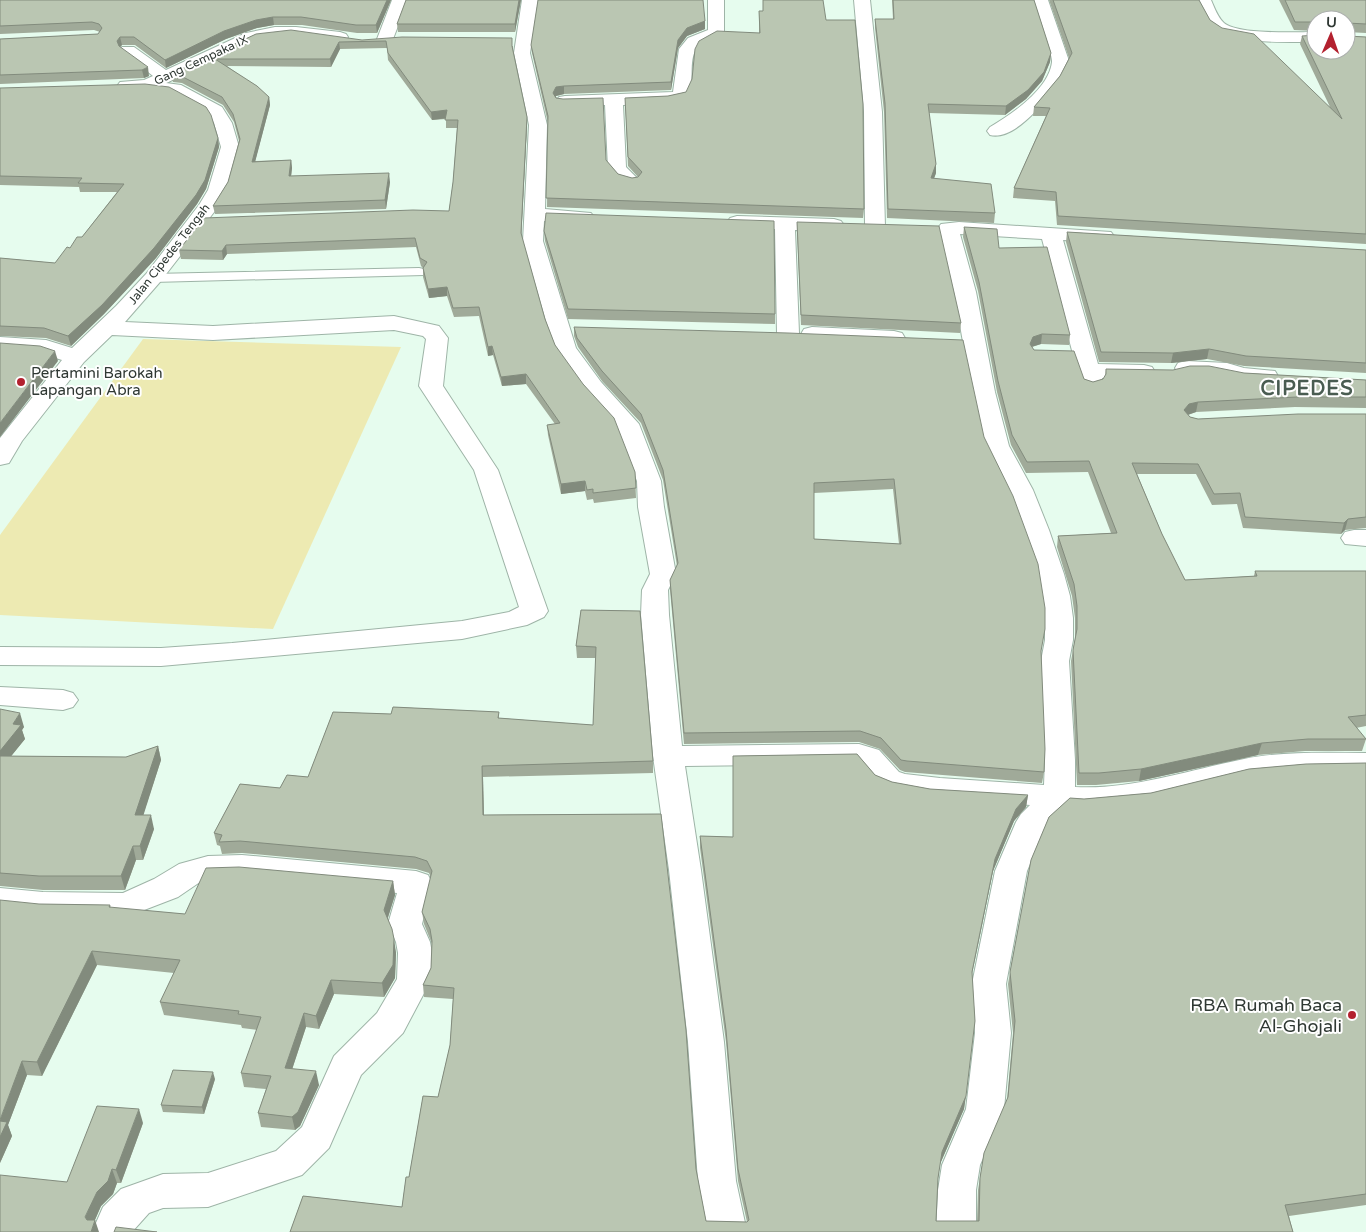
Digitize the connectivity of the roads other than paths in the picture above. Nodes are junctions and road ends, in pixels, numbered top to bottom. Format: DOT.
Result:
graph roads {
  1 [pos="400,0"];
  2 [pos="530,0"];
  3 [pos="716,0"];
  4 [pos="862,0"];
  5 [pos="1040,0"];
  6 [pos="1203,0"];
  7 [pos="1306,37"];
  8 [pos="403,38"];
  9 [pos="505,39"];
  10 [pos="524,39"];
  11 [pos="370,40"];
  12 [pos="128,50"];
  13 [pos="156,81"];
  14 [pos="108,87"];
  15 [pos="614,99"];
  16 [pos="564,101"];
  17 [pos="996,131"];
  18 [pos="630,181"];
  19 [pos="536,215"];
  20 [pos="602,217"];
  21 [pos="718,222"];
  22 [pos="785,224"];
  23 [pos="1051,233"];
  24 [pos="1120,237"];
  25 [pos="419,272"];
  26 [pos="153,278"];
  27 [pos="106,328"];
  28 [pos="914,339"];
  29 [pos="0,344"];
  30 [pos="1058,354"];
  31 [pos="76,357"];
  32 [pos="1088,370"];
  33 [pos="1290,378"];
  34 [pos="0,458"];
  35 [pos="0,656"];
  36 [pos="0,696"];
  37 [pos="64,700"];
  38 [pos="668,756"];
  39 [pos="1366,762"];
  40 [pos="1059,797"];
  41 [pos="0,900"];
  42 [pos="112,1232"];
  43 [pos="727,1232"];
  44 [pos="956,1232"];
  1 -- 11 [label="street"];
  2 -- 10 [label="street"];
  3 -- 15 [label="street"];
  4 -- 22 [label="street"];
  5 -- 17 [label="street"];
  6 -- 7 [label="street"];
  8 -- 11 [label="street, Gang Cempaka IX"];
  9 -- 10 [label="street"];
  10 -- 19 [label="street"];
  11 -- 13 [label="street, Gang Cempaka IX"];
  12 -- 13 [label="street"];
  13 -- 14 [label="street, Jalan Cipedes Tengah"];
  13 -- 26 [label="street, Jalan Cipedes Tengah"];
  15 -- 16 [label="street"];
  15 -- 18 [label="street"];
  19 -- 20 [label="street"];
  19 -- 38 [label="street"];
  21 -- 22 [label="street"];
  22 -- 28 [label="street"];
  23 -- 24 [label="street"];
  23 -- 32 [label="street"];
  23 -- 40 [label="street"];
  25 -- 26 [label="lane"];
  26 -- 27 [label="street, Jalan Cipedes Tengah"];
  27 -- 31 [label="street, Jalan Cipedes Tengah"];
  27 -- 35 [label="street"];
  29 -- 31 [label="street"];
  30 -- 32 [label="street"];
  31 -- 34 [label="street, Jalan Cipedes Tengah"];
  32 -- 33 [label="street"];
  36 -- 37 [label="street"];
  38 -- 40 [label="street"];
  38 -- 43 [label="street"];
  39 -- 40 [label="street"];
  40 -- 44 [label="street"];
  41 -- 42 [label="street"];
}
